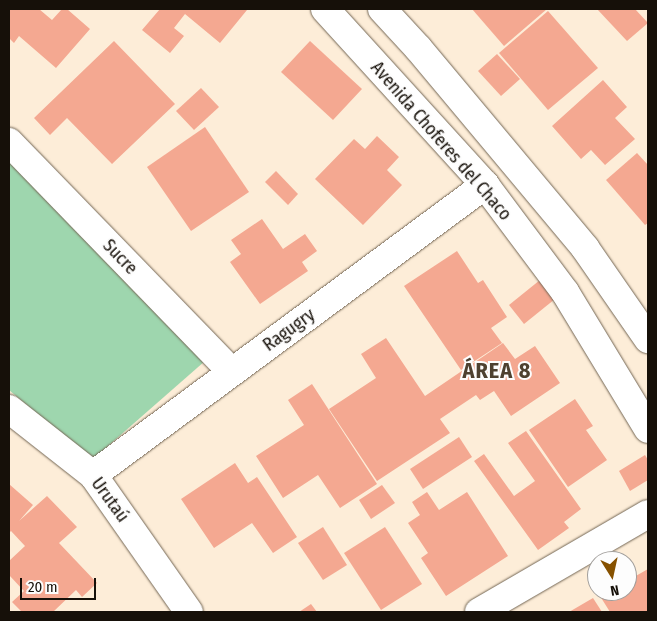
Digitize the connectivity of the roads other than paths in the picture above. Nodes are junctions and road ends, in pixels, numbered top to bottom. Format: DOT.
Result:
graph roads {
  1 [pos="325,9"];
  2 [pos="382,9"];
  3 [pos="9,142"];
  4 [pos="485,185"];
  5 [pos="648,340"];
  6 [pos="232,372"];
  7 [pos="9,409"];
  8 [pos="648,429"];
  9 [pos="93,475"];
  10 [pos="648,514"];
  11 [pos="189,612"];
  12 [pos="479,612"];
  1 -- 4 [label="street, Avenida Choferes del Chaco"];
  2 -- 5 [label="street"];
  3 -- 6 [label="street, Sucre"];
  4 -- 6 [label="street, Ragugry"];
  4 -- 8 [label="street, Avenida Choferes del Chaco"];
  6 -- 9 [label="street, Ragugry"];
  7 -- 9 [label="street, Urutaú"];
  9 -- 11 [label="street, Urutaú"];
  10 -- 12 [label="street"];
}
